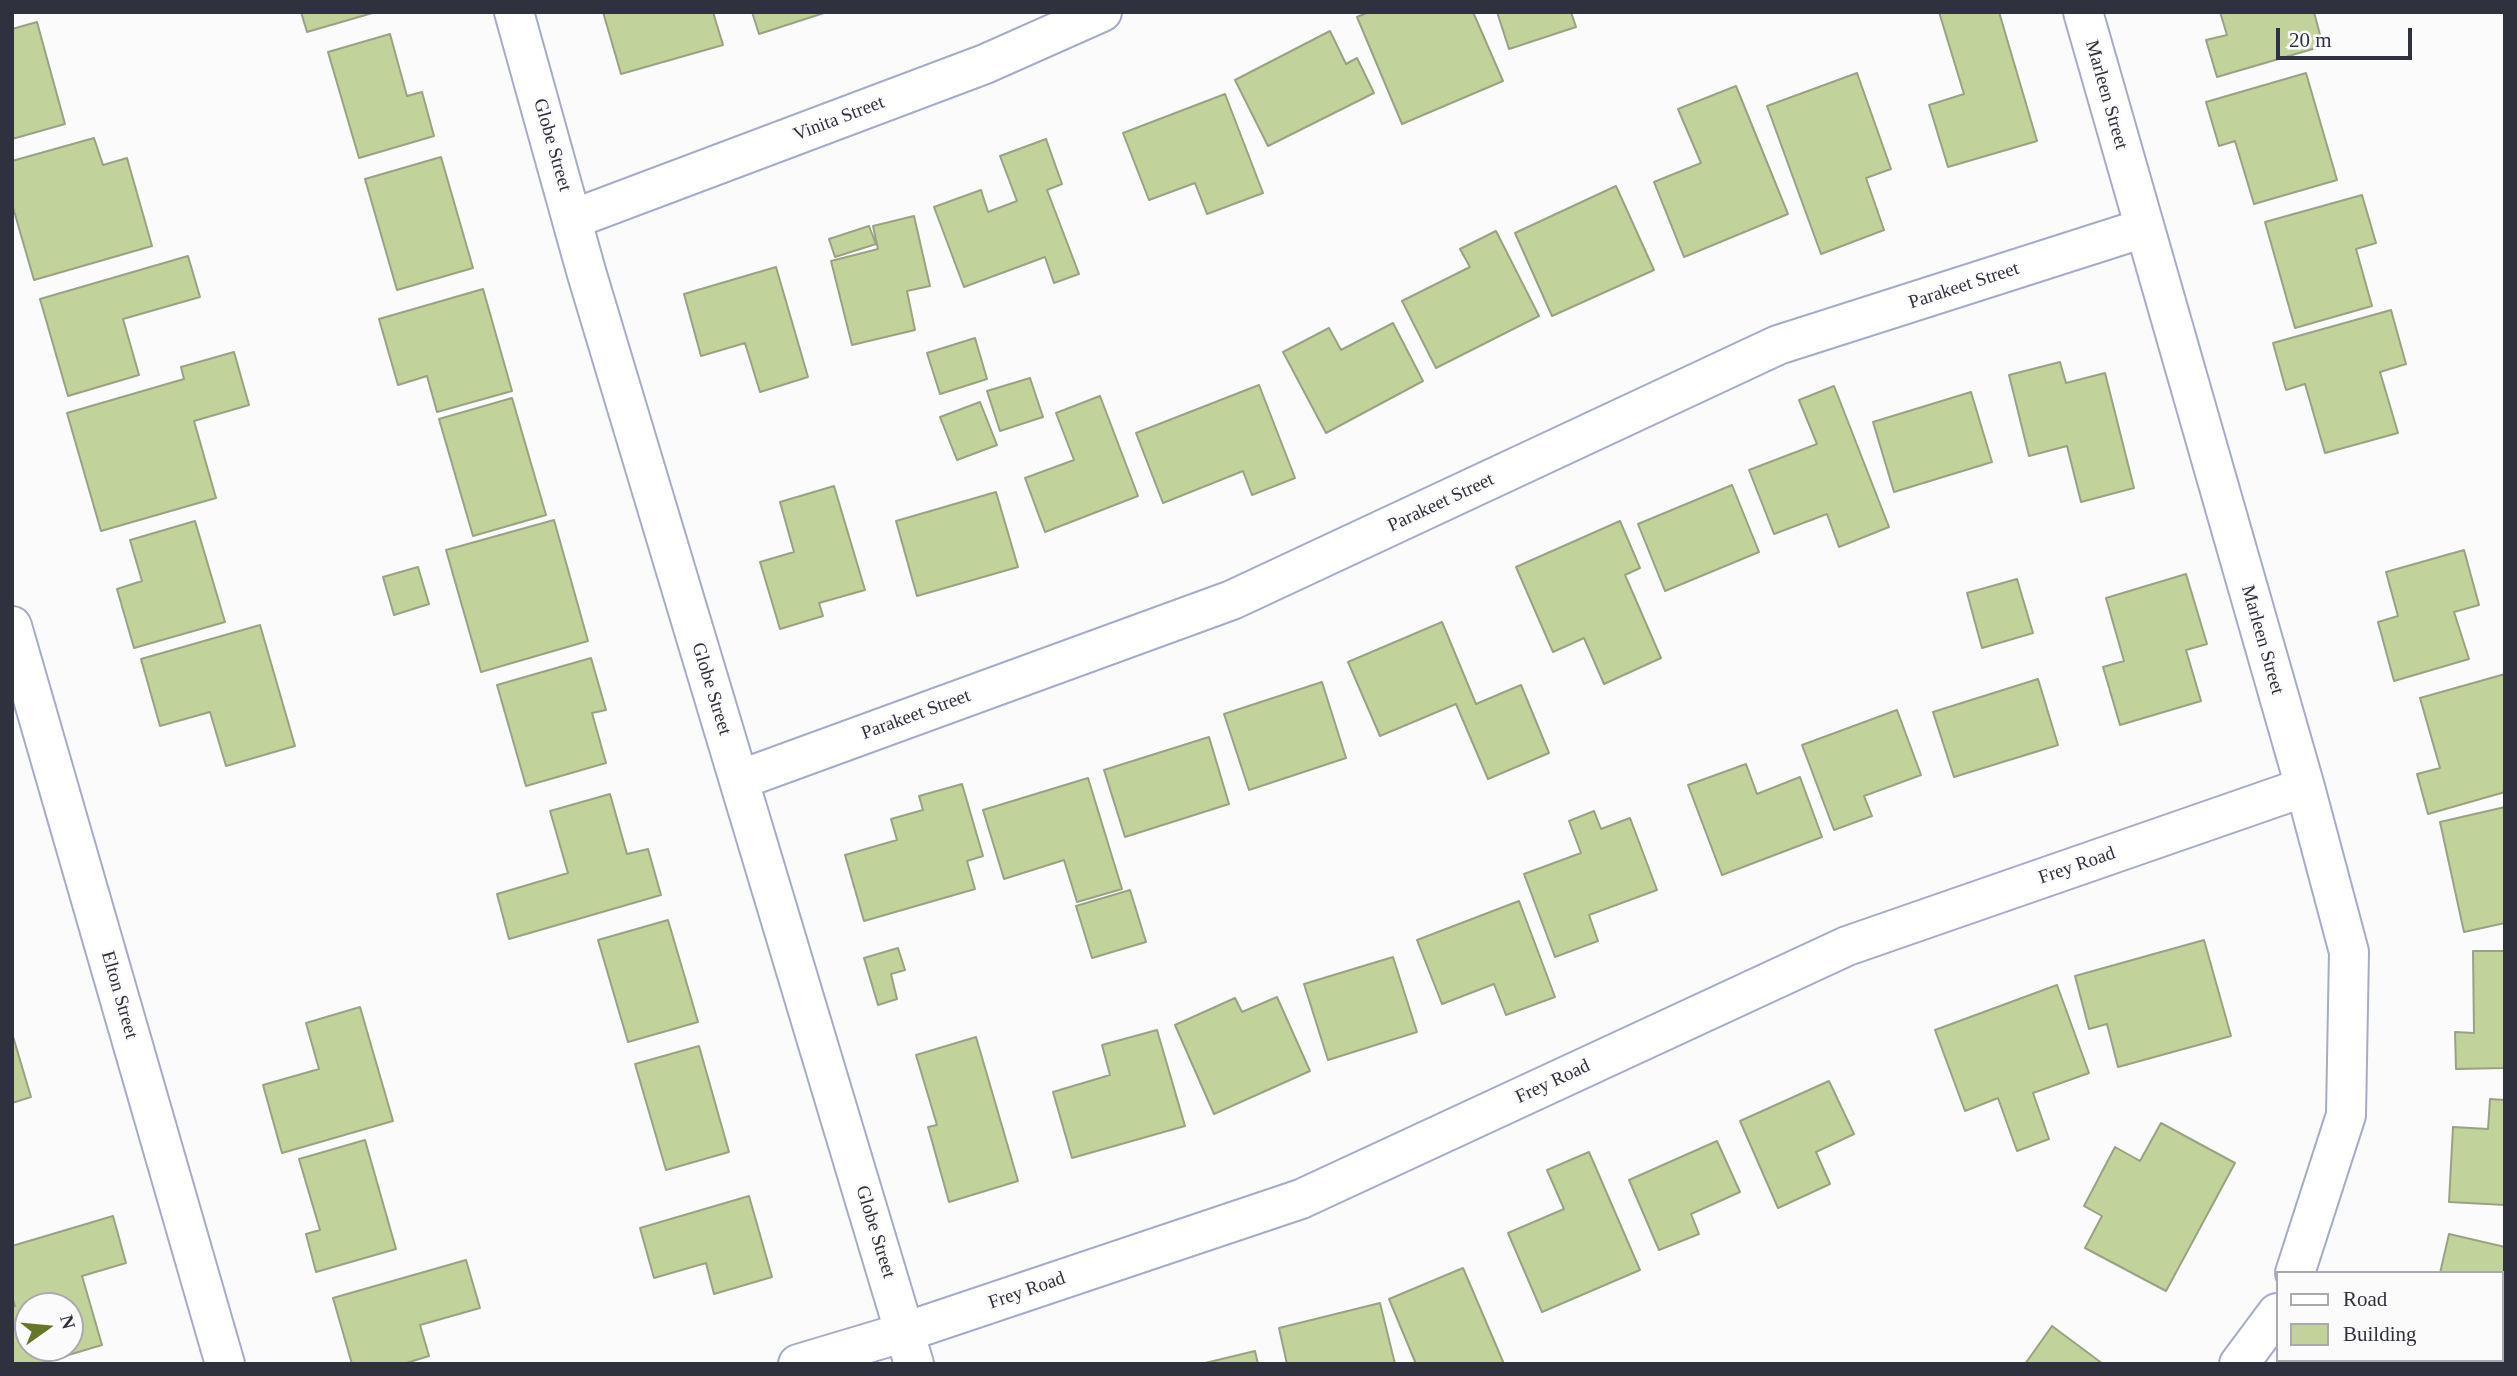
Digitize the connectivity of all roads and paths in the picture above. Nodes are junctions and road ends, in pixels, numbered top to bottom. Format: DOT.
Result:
graph roads {
  1 [pos="514,12"];
  2 [pos="1102,12"];
  3 [pos="2083,12"];
  4 [pos="573,219"];
  5 [pos="2144,228"];
  6 [pos="12,626"];
  7 [pos="739,780"];
  8 [pos="2305,787"];
  9 [pos="2296,1271"];
  10 [pos="2276,1314"];
  11 [pos="909,1348"];
  12 [pos="225,1364"];
  13 [pos="797,1364"];
  14 [pos="2239,1364"];
  1 -- 4 [label="street, Globe Street"];
  2 -- 4 [label="street, Vinita Street"];
  3 -- 5 [label="street, Marleen Street"];
  4 -- 7 [label="street, Globe Street"];
  5 -- 7 [label="street, Parakeet Street"];
  5 -- 8 [label="street, Marleen Street"];
  6 -- 12 [label="street, Elton Street"];
  7 -- 11 [label="street, Globe Street"];
  8 -- 9 [label="street, Marleen Street"];
  8 -- 11 [label="street, Frey Road"];
  10 -- 14 [label="street"];
  11 -- 13 [label="street, Frey Road"];
}
